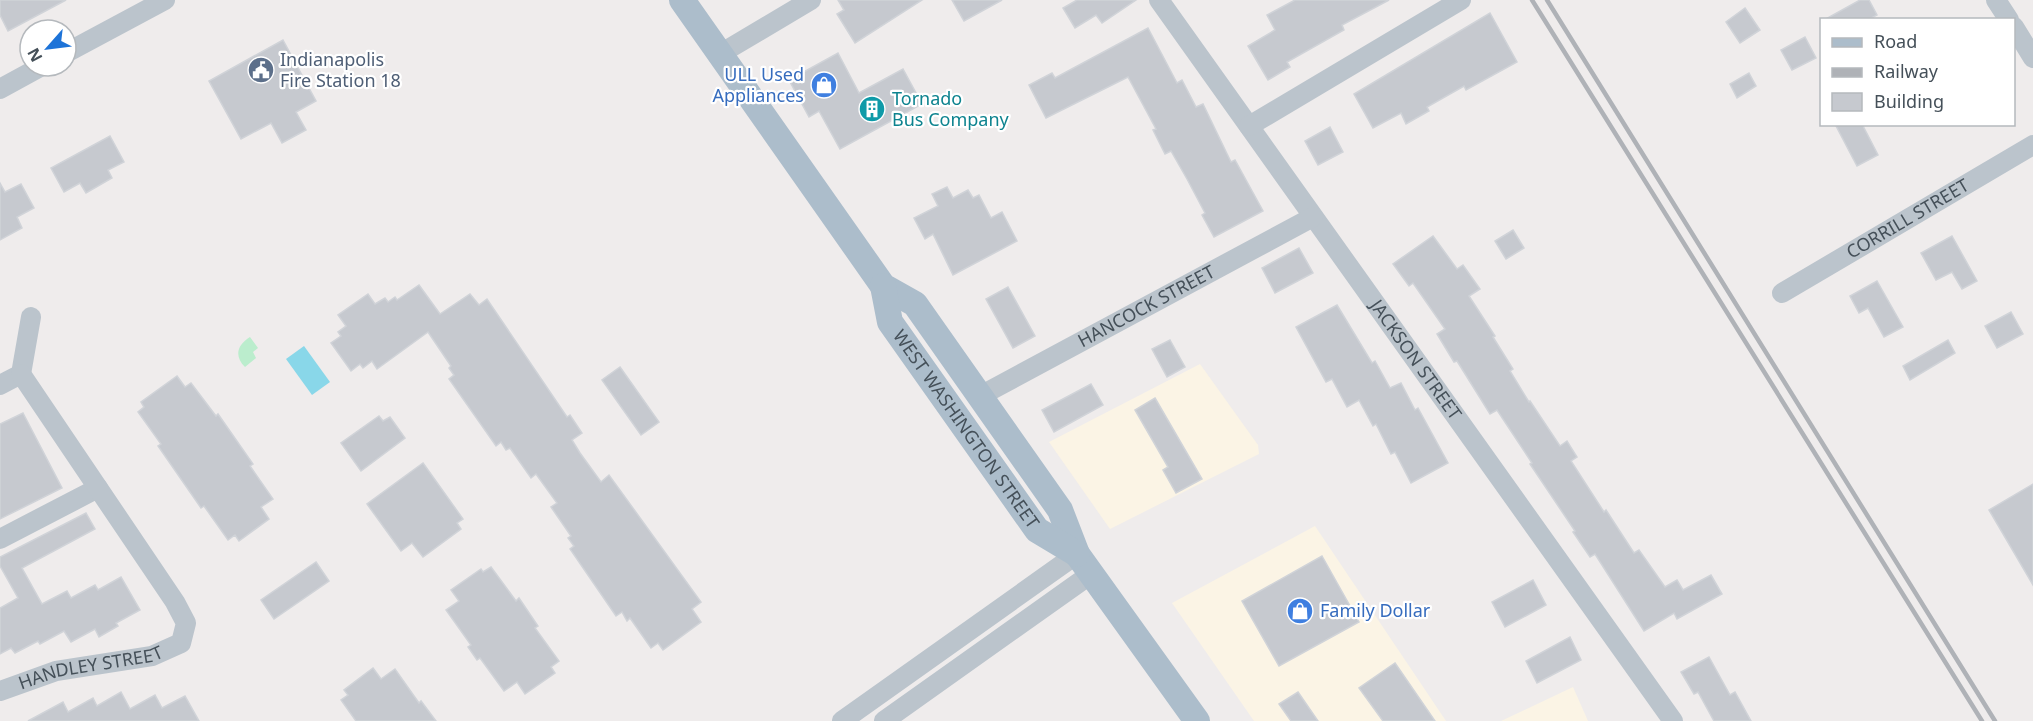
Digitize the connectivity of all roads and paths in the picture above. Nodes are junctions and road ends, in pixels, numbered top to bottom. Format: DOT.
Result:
graph roads {
  1 [pos="165,0"];
  2 [pos="682,0"];
  3 [pos="811,0"];
  4 [pos="1159,0"];
  5 [pos="1461,0"];
  6 [pos="1996,0"];
  7 [pos="2008,18"];
  8 [pos="2015,30"];
  9 [pos="78,47"];
  10 [pos="720,54"];
  11 [pos="2033,58"];
  12 [pos="19,78"];
  13 [pos="0,88"];
  14 [pos="1249,126"];
  15 [pos="2033,145"];
  16 [pos="1313,217"];
  17 [pos="883,286"];
  18 [pos="1782,293"];
  19 [pos="31,317"];
  20 [pos="21,374"];
  21 [pos="0,385"];
  22 [pos="980,396"];
  23 [pos="98,488"];
  24 [pos="0,539"];
  25 [pos="1084,564"];
  26 [pos="0,691"];
  27 [pos="842,721"];
  28 [pos="884,721"];
  29 [pos="1197,721"];
  30 [pos="1673,721"];
  1 -- 9 [label="street"];
  2 -- 10 [label="main road, WEST WASHINGTON STREET"];
  3 -- 10 [label="street"];
  4 -- 14 [label="street, JACKSON STREET"];
  5 -- 14 [label="street"];
  6 -- 7 [label="street"];
  8 -- 11 [label="street"];
  10 -- 17 [label="main road, WEST WASHINGTON STREET"];
  12 -- 13 [label="street"];
  14 -- 16 [label="street, JACKSON STREET"];
  15 -- 18 [label="street, CORRILL STREET"];
  16 -- 22 [label="street, HANCOCK STREET"];
  16 -- 30 [label="street, JACKSON STREET"];
  17 -- 22 [label="main road, WEST WASHINGTON STREET"];
  17 -- 25 [label="main road, WEST WASHINGTON STREET"];
  19 -- 20 [label="street"];
  20 -- 21 [label="street"];
  20 -- 23 [label="street"];
  22 -- 25 [label="main road, WEST WASHINGTON STREET"];
  23 -- 24 [label="street"];
  23 -- 26 [label="street, HANDLEY STREET"];
  25 -- 27 [label="street"];
  25 -- 28 [label="street"];
  25 -- 29 [label="main road, WEST WASHINGTON STREET"];
}
